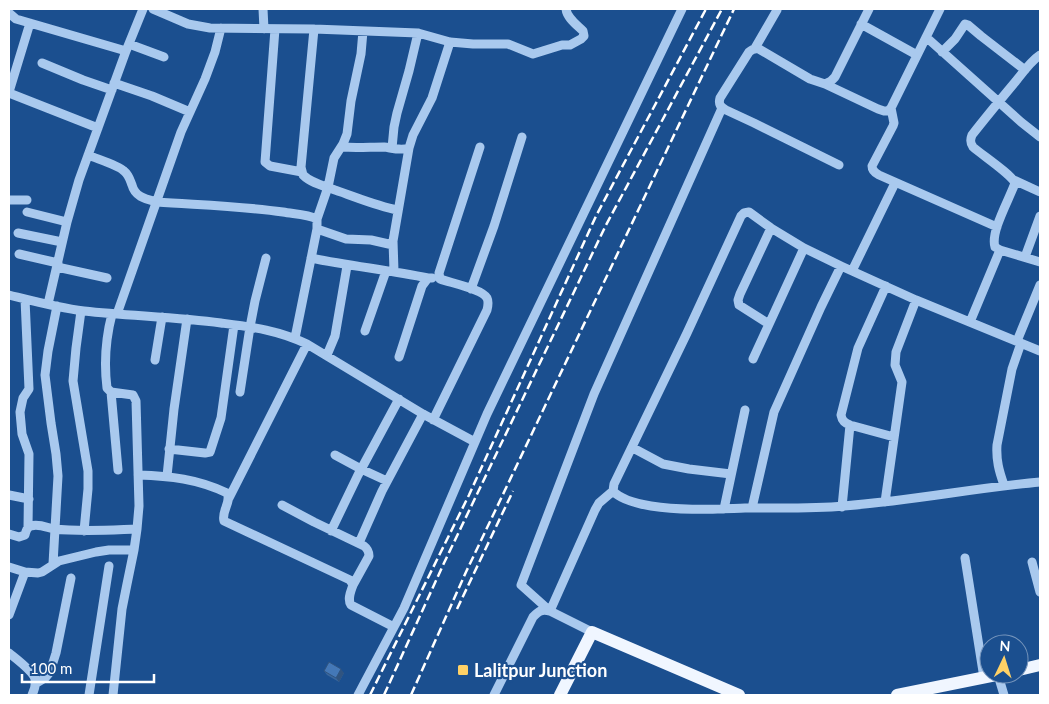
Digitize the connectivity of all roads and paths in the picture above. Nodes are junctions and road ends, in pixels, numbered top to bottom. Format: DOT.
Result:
graph roads {
  1 [pos="144,9"];
  2 [pos="153,9"];
  3 [pos="264,9"];
  4 [pos="566,9"];
  5 [pos="682,9"];
  6 [pos="869,9"];
  7 [pos="940,9"];
  8 [pos="777,10"];
  9 [pos="9,16"];
  10 [pos="30,23"];
  11 [pos="861,24"];
  12 [pos="220,28"];
  13 [pos="264,29"];
  14 [pos="275,29"];
  15 [pos="314,30"];
  16 [pos="363,31"];
  17 [pos="418,33"];
  18 [pos="926,37"];
  19 [pos="450,42"];
  20 [pos="127,48"];
  21 [pos="755,48"];
  22 [pos="942,52"];
  23 [pos="1040,53"];
  24 [pos="917,55"];
  25 [pos="164,57"];
  26 [pos="42,63"];
  27 [pos="1025,70"];
  28 [pos="825,84"];
  29 [pos="113,86"];
  30 [pos="9,93"];
  31 [pos="998,102"];
  32 [pos="722,108"];
  33 [pos="891,108"];
  34 [pos="190,112"];
  35 [pos="98,128"];
  36 [pos="522,137"];
  37 [pos="1040,137"];
  38 [pos="342,147"];
  39 [pos="480,147"];
  40 [pos="392,148"];
  41 [pos="409,148"];
  42 [pos="88,155"];
  43 [pos="839,165"];
  44 [pos="302,172"];
  45 [pos="1014,180"];
  46 [pos="895,183"];
  47 [pos="328,187"];
  48 [pos="1040,192"];
  49 [pos="9,200"];
  50 [pos="27,200"];
  51 [pos="157,202"];
  52 [pos="398,210"];
  53 [pos="27,212"];
  54 [pos="1040,216"];
  55 [pos="67,222"];
  56 [pos="317,224"];
  57 [pos="997,227"];
  58 [pos="771,228"];
  59 [pos="18,233"];
  60 [pos="62,242"];
  61 [pos="393,245"];
  62 [pos="804,248"];
  63 [pos="1000,250"];
  64 [pos="19,254"];
  65 [pos="1025,257"];
  66 [pos="266,258"];
  67 [pos="311,258"];
  68 [pos="1040,262"];
  69 [pos="57,265"];
  70 [pos="347,266"];
  71 [pos="841,266"];
  72 [pos="390,271"];
  73 [pos="852,271"];
  74 [pos="107,278"];
  75 [pos="428,278"];
  76 [pos="440,279"];
  77 [pos="1040,285"];
  78 [pos="886,286"];
  79 [pos="471,289"];
  80 [pos="9,295"];
  81 [pos="26,299"];
  82 [pos="916,300"];
  83 [pos="53,305"];
  84 [pos="81,311"];
  85 [pos="114,314"];
  86 [pos="162,317"];
  87 [pos="187,319"];
  88 [pos="970,322"];
  89 [pos="769,324"];
  90 [pos="234,325"];
  91 [pos="250,327"];
  92 [pos="365,331"];
  93 [pos="295,338"];
  94 [pos="1019,342"];
  95 [pos="307,344"];
  96 [pos="1040,351"];
  97 [pos="326,355"];
  98 [pos="398,357"];
  99 [pos="752,359"];
  100 [pos="155,360"];
  101 [pos="112,392"];
  102 [pos="240,392"];
  103 [pos="398,399"];
  104 [pos="745,410"];
  105 [pos="423,414"];
  106 [pos="433,420"];
  107 [pos="850,425"];
  108 [pos="894,437"];
  109 [pos="475,442"];
  110 [pos="633,448"];
  111 [pos="169,449"];
  112 [pos="335,455"];
  113 [pos="361,469"];
  114 [pos="118,470"];
  115 [pos="731,474"];
  116 [pos="138,475"];
  117 [pos="167,476"];
  118 [pos="387,481"];
  119 [pos="1040,482"];
  120 [pos="1004,485"];
  121 [pos="612,491"];
  122 [pos="9,495"];
  123 [pos="229,498"];
  124 [pos="28,499"];
  125 [pos="885,502"];
  126 [pos="282,505"];
  127 [pos="842,506"];
  128 [pos="752,508"];
  129 [pos="724,509"];
  130 [pos="28,528"];
  131 [pos="54,529"];
  132 [pos="137,529"];
  133 [pos="84,531"];
  134 [pos="331,531"];
  135 [pos="9,534"];
  136 [pos="359,544"];
  137 [pos="134,550"];
  138 [pos="965,558"];
  139 [pos="1032,562"];
  140 [pos="53,564"];
  141 [pos="109,566"];
  142 [pos="9,567"];
  143 [pos="25,572"];
  144 [pos="71,578"];
  145 [pos="353,585"];
  146 [pos="1040,592"];
  147 [pos="550,611"];
  148 [pos="9,615"];
  149 [pos="394,626"];
  150 [pos="592,632"];
  151 [pos="979,646"];
  152 [pos="9,652"];
  153 [pos="979,679"];
  154 [pos="35,684"];
  155 [pos="927,693"];
  156 [pos="32,695"];
  157 [pos="89,695"];
  158 [pos="113,695"];
  159 [pos="358,695"];
  160 [pos="494,695"];
  161 [pos="560,695"];
  162 [pos="739,695"];
  163 [pos="897,695"];
  1 -- 20 [label="street"];
  2 -- 12 [label="street"];
  3 -- 13 [label="street"];
  4 -- 19 [label="street"];
  5 -- 109 [label="street"];
  6 -- 11 [label="street"];
  7 -- 18 [label="street"];
  8 -- 21 [label="street"];
  9 -- 10 [label="street"];
  10 -- 20 [label="street"];
  10 -- 30 [label="street"];
  11 -- 24 [label="street"];
  11 -- 28 [label="street"];
  12 -- 13 [label="street"];
  12 -- 34 [label="street"];
  13 -- 14 [label="street"];
  14 -- 15 [label="street"];
  14 -- 44 [label="street"];
  15 -- 16 [label="street"];
  15 -- 44 [label="street"];
  16 -- 17 [label="street"];
  16 -- 38 [label="street"];
  17 -- 19 [label="street"];
  17 -- 40 [label="street"];
  18 -- 22 [label="street"];
  18 -- 24 [label="street"];
  19 -- 41 [label="street"];
  20 -- 25 [label="street"];
  20 -- 29 [label="street"];
  21 -- 28 [label="street"];
  21 -- 32 [label="street"];
  22 -- 27 [label="street"];
  22 -- 31 [label="street"];
  23 -- 27 [label="street"];
  24 -- 33 [label="street"];
  26 -- 29 [label="street"];
  27 -- 31 [label="street"];
  28 -- 33 [label="street"];
  29 -- 34 [label="street"];
  29 -- 35 [label="street"];
  30 -- 35 [label="street"];
  31 -- 37 [label="street"];
  31 -- 45 [label="street"];
  32 -- 43 [label="street"];
  32 -- 147 [label="street"];
  33 -- 46 [label="street"];
  34 -- 51 [label="street"];
  35 -- 42 [label="street"];
  36 -- 79 [label="street"];
  38 -- 40 [label="street"];
  38 -- 47 [label="street"];
  39 -- 76 [label="street"];
  40 -- 41 [label="street"];
  41 -- 52 [label="street"];
  42 -- 51 [label="street"];
  42 -- 55 [label="street"];
  44 -- 47 [label="street"];
  45 -- 48 [label="street"];
  45 -- 57 [label="street"];
  46 -- 57 [label="street"];
  46 -- 73 [label="street"];
  47 -- 52 [label="street"];
  47 -- 56 [label="street"];
  49 -- 50 [label="street"];
  51 -- 56 [label="street"];
  51 -- 85 [label="street"];
  52 -- 61 [label="street"];
  53 -- 55 [label="street"];
  54 -- 65 [label="street"];
  55 -- 60 [label="street"];
  56 -- 61 [label="street"];
  56 -- 67 [label="street"];
  57 -- 63 [label="street"];
  58 -- 62 [label="street"];
  58 -- 89 [label="street"];
  58 -- 110 [label="street"];
  59 -- 60 [label="street"];
  60 -- 69 [label="street"];
  61 -- 72 [label="street"];
  62 -- 71 [label="street"];
  62 -- 89 [label="street"];
  63 -- 65 [label="street"];
  63 -- 88 [label="street"];
  64 -- 69 [label="street"];
  65 -- 68 [label="street"];
  66 -- 91 [label="street"];
  67 -- 70 [label="street"];
  67 -- 93 [label="street"];
  69 -- 74 [label="street"];
  69 -- 83 [label="street"];
  70 -- 72 [label="street"];
  70 -- 97 [label="street"];
  71 -- 73 [label="street"];
  71 -- 128 [label="street"];
  72 -- 75 [label="street"];
  72 -- 92 [label="street"];
  73 -- 78 [label="street"];
  75 -- 76 [label="street"];
  75 -- 98 [label="street"];
  76 -- 79 [label="street"];
  77 -- 94 [label="street"];
  78 -- 82 [label="street"];
  78 -- 107 [label="street"];
  79 -- 106 [label="street"];
  80 -- 81 [label="street"];
  81 -- 83 [label="street"];
  81 -- 124 [label="street"];
  82 -- 88 [label="street"];
  82 -- 108 [label="street"];
  83 -- 84 [label="street"];
  83 -- 131 [label="street"];
  84 -- 85 [label="street"];
  84 -- 133 [label="street"];
  85 -- 86 [label="street"];
  85 -- 101 [label="street"];
  86 -- 87 [label="street"];
  86 -- 100 [label="street"];
  87 -- 90 [label="street"];
  87 -- 111 [label="street"];
  88 -- 94 [label="street"];
  89 -- 99 [label="street"];
  90 -- 91 [label="street"];
  90 -- 111 [label="street"];
  91 -- 93 [label="street"];
  91 -- 102 [label="street"];
  93 -- 95 [label="street"];
  94 -- 96 [label="street"];
  94 -- 120 [label="street"];
  95 -- 97 [label="street"];
  95 -- 123 [label="street"];
  97 -- 103 [label="street"];
  101 -- 114 [label="street"];
  101 -- 116 [label="street"];
  103 -- 105 [label="street"];
  103 -- 113 [label="street"];
  104 -- 115 [label="street"];
  105 -- 106 [label="street"];
  105 -- 118 [label="street"];
  106 -- 109 [label="street"];
  107 -- 108 [label="street"];
  107 -- 127 [label="street"];
  108 -- 125 [label="street"];
  109 -- 149 [label="street"];
  110 -- 115 [label="street"];
  110 -- 121 [label="street"];
  111 -- 117 [label="street"];
  112 -- 113 [label="street"];
  113 -- 118 [label="street"];
  113 -- 134 [label="street"];
  115 -- 129 [label="street"];
  116 -- 117 [label="street"];
  116 -- 132 [label="street"];
  117 -- 123 [label="street"];
  118 -- 136 [label="street"];
  119 -- 120 [label="street"];
  120 -- 125 [label="street"];
  121 -- 129 [label="street"];
  121 -- 147 [label="street"];
  122 -- 124 [label="street"];
  123 -- 145 [label="street"];
  124 -- 130 [label="street"];
  125 -- 127 [label="street"];
  126 -- 134 [label="street"];
  127 -- 128 [label="street"];
  128 -- 129 [label="street"];
  130 -- 131 [label="street"];
  130 -- 135 [label="street"];
  131 -- 133 [label="street"];
  131 -- 140 [label="street"];
  132 -- 133 [label="street"];
  132 -- 137 [label="street"];
  134 -- 136 [label="street"];
  136 -- 145 [label="street"];
  137 -- 140 [label="street"];
  137 -- 158 [label="street"];
  138 -- 151 [label="street"];
  139 -- 146 [label="street"];
  140 -- 143 [label="street"];
  141 -- 157 [label="street"];
  142 -- 143 [label="street"];
  143 -- 148 [label="street"];
  144 -- 154 [label="street"];
  145 -- 149 [label="street"];
  147 -- 150 [label="street"];
  147 -- 160 [label="street"];
  149 -- 159 [label="street"];
  150 -- 161 [label="main road"];
  150 -- 162 [label="main road"];
  152 -- 154 [label="street"];
  153 -- 155 [label="main road"];
  154 -- 156 [label="street"];
  155 -- 163 [label="main road"];
}
